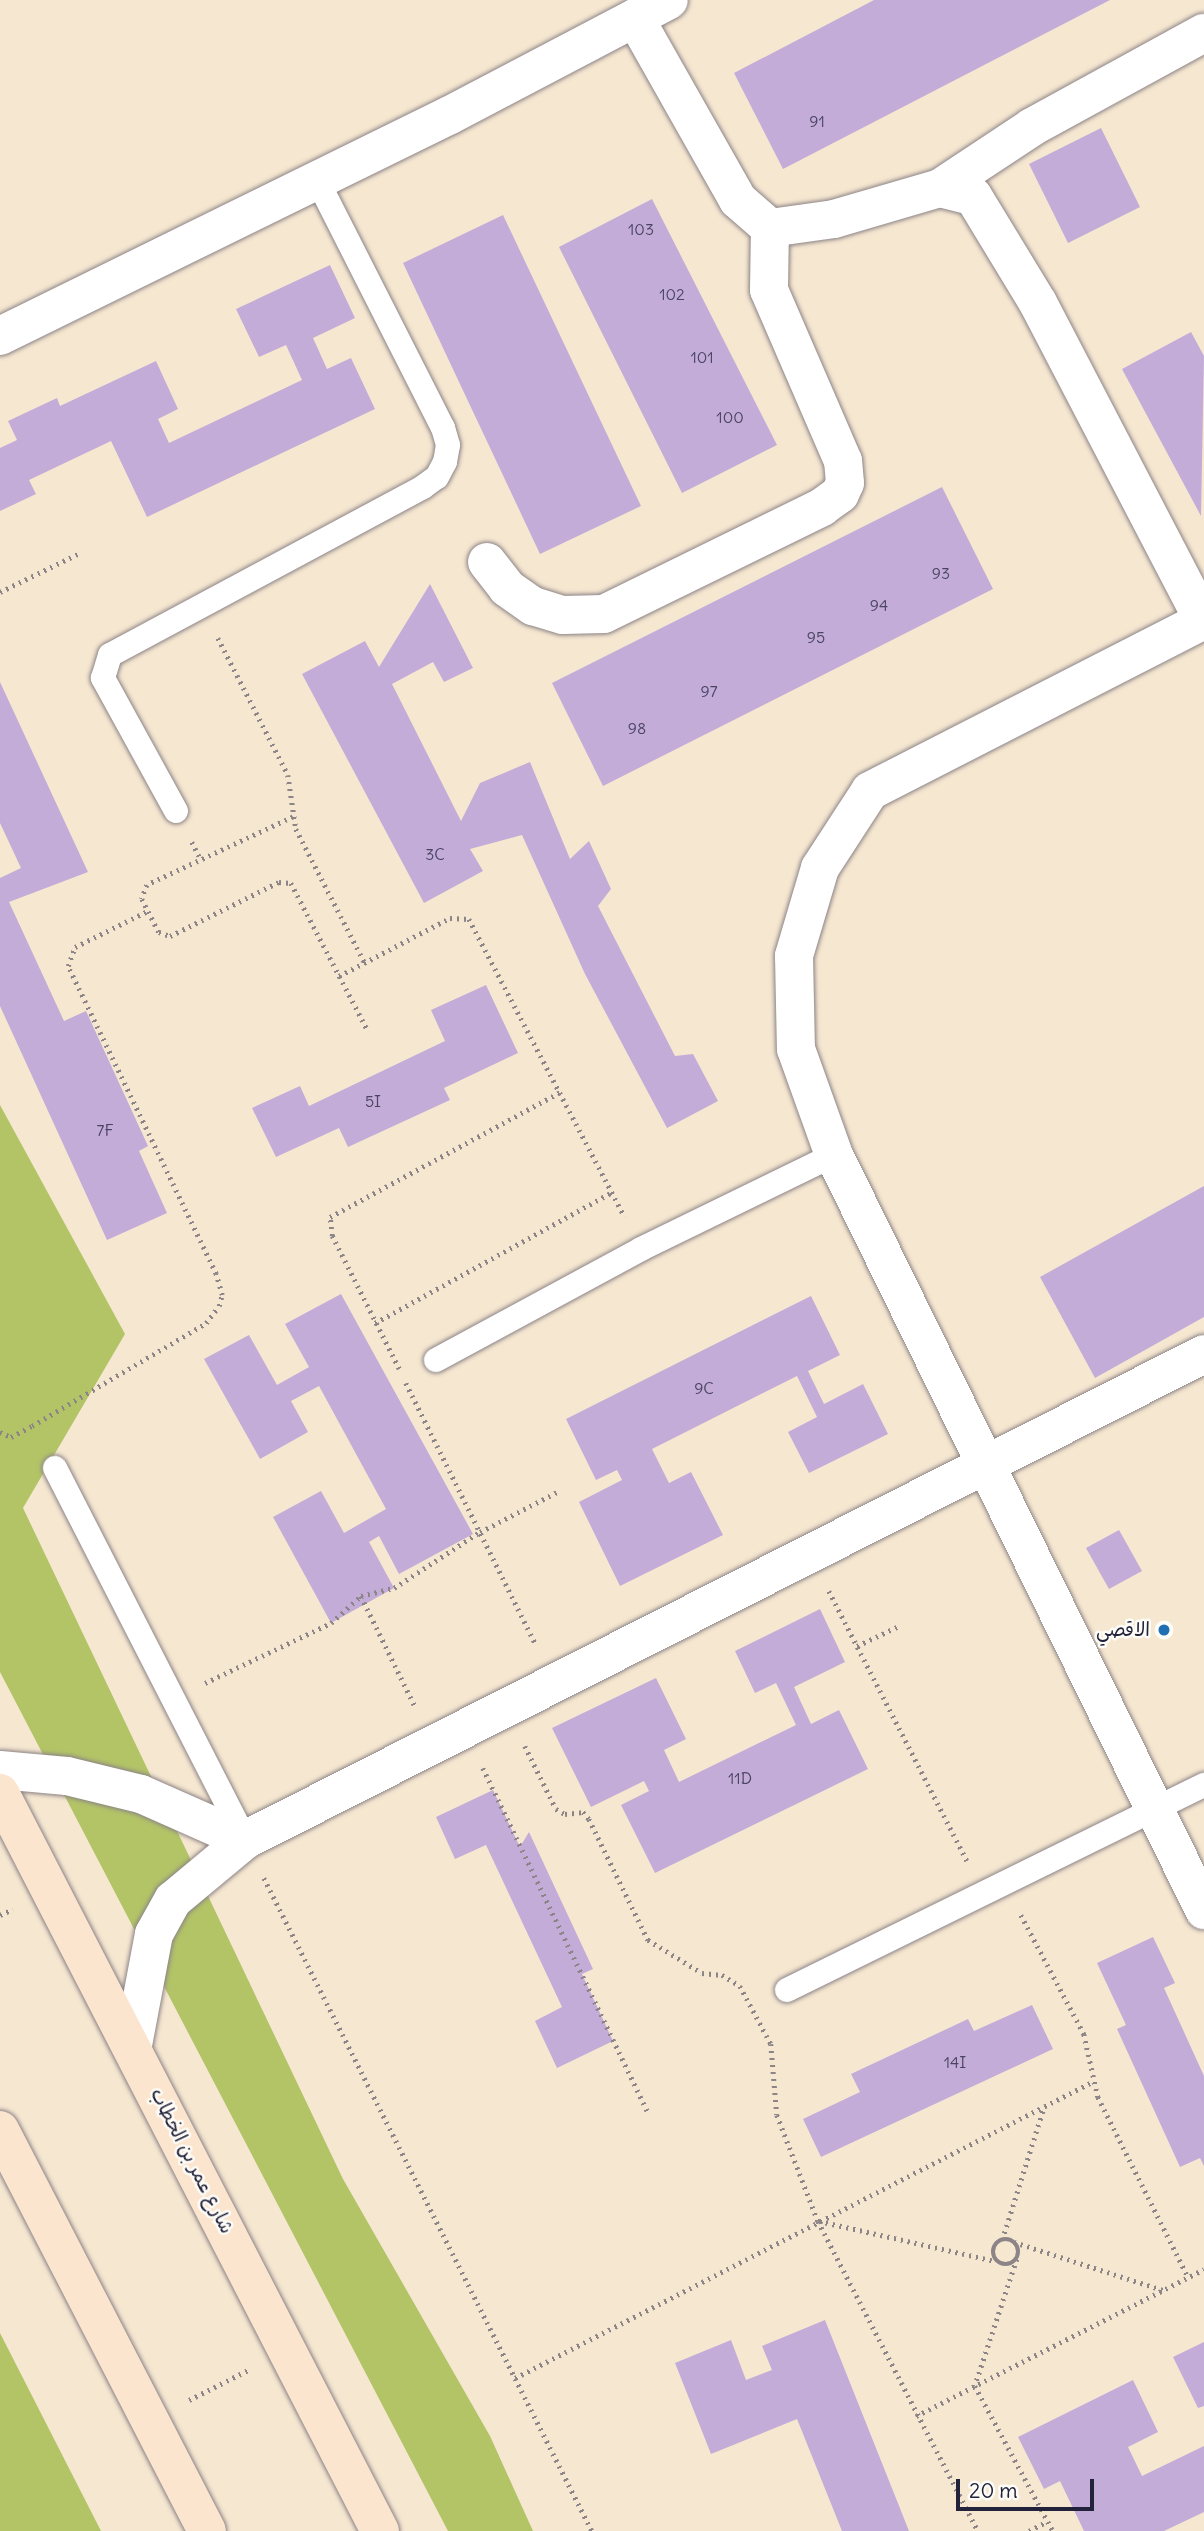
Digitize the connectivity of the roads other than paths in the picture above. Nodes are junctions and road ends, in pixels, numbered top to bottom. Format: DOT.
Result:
graph roads {
  1 [pos="669,0"];
  2 [pos="635,18"];
  3 [pos="1204,33"];
  4 [pos="317,180"];
  5 [pos="940,188"];
  6 [pos="770,228"];
  7 [pos="0,336"];
  8 [pos="487,562"];
  9 [pos="1203,620"];
  10 [pos="176,811"];
  11 [pos="834,1155"];
  12 [pos="1204,1354"];
  13 [pos="436,1360"];
  14 [pos="984,1464"];
  15 [pos="55,1468"];
  16 [pos="0,1770"];
  17 [pos="1204,1785"];
  18 [pos="0,1793"];
  19 [pos="1157,1809"];
  20 [pos="245,1840"];
  21 [pos="1204,1910"];
  22 [pos="787,1990"];
  23 [pos="133,2045"];
  24 [pos="0,2130"];
  25 [pos="207,2531"];
  26 [pos="380,2531"];
  1 -- 2 [label="street"];
  2 -- 4 [label="street"];
  2 -- 6 [label="street"];
  3 -- 5 [label="street"];
  4 -- 7 [label="street"];
  4 -- 10 [label="lane"];
  5 -- 6 [label="street"];
  5 -- 9 [label="street"];
  6 -- 8 [label="street"];
  9 -- 11 [label="street"];
  11 -- 13 [label="lane"];
  11 -- 14 [label="street"];
  12 -- 14 [label="street"];
  14 -- 19 [label="street"];
  14 -- 20 [label="street"];
  15 -- 20 [label="lane"];
  16 -- 20 [label="street"];
  17 -- 19 [label="lane"];
  18 -- 23 [label="street, شارع عمر بن الخطاب"];
  19 -- 21 [label="street"];
  19 -- 22 [label="lane"];
  20 -- 23 [label="street"];
  23 -- 26 [label="street, شارع عمر بن الخطاب"];
  24 -- 25 [label="street"];
}
